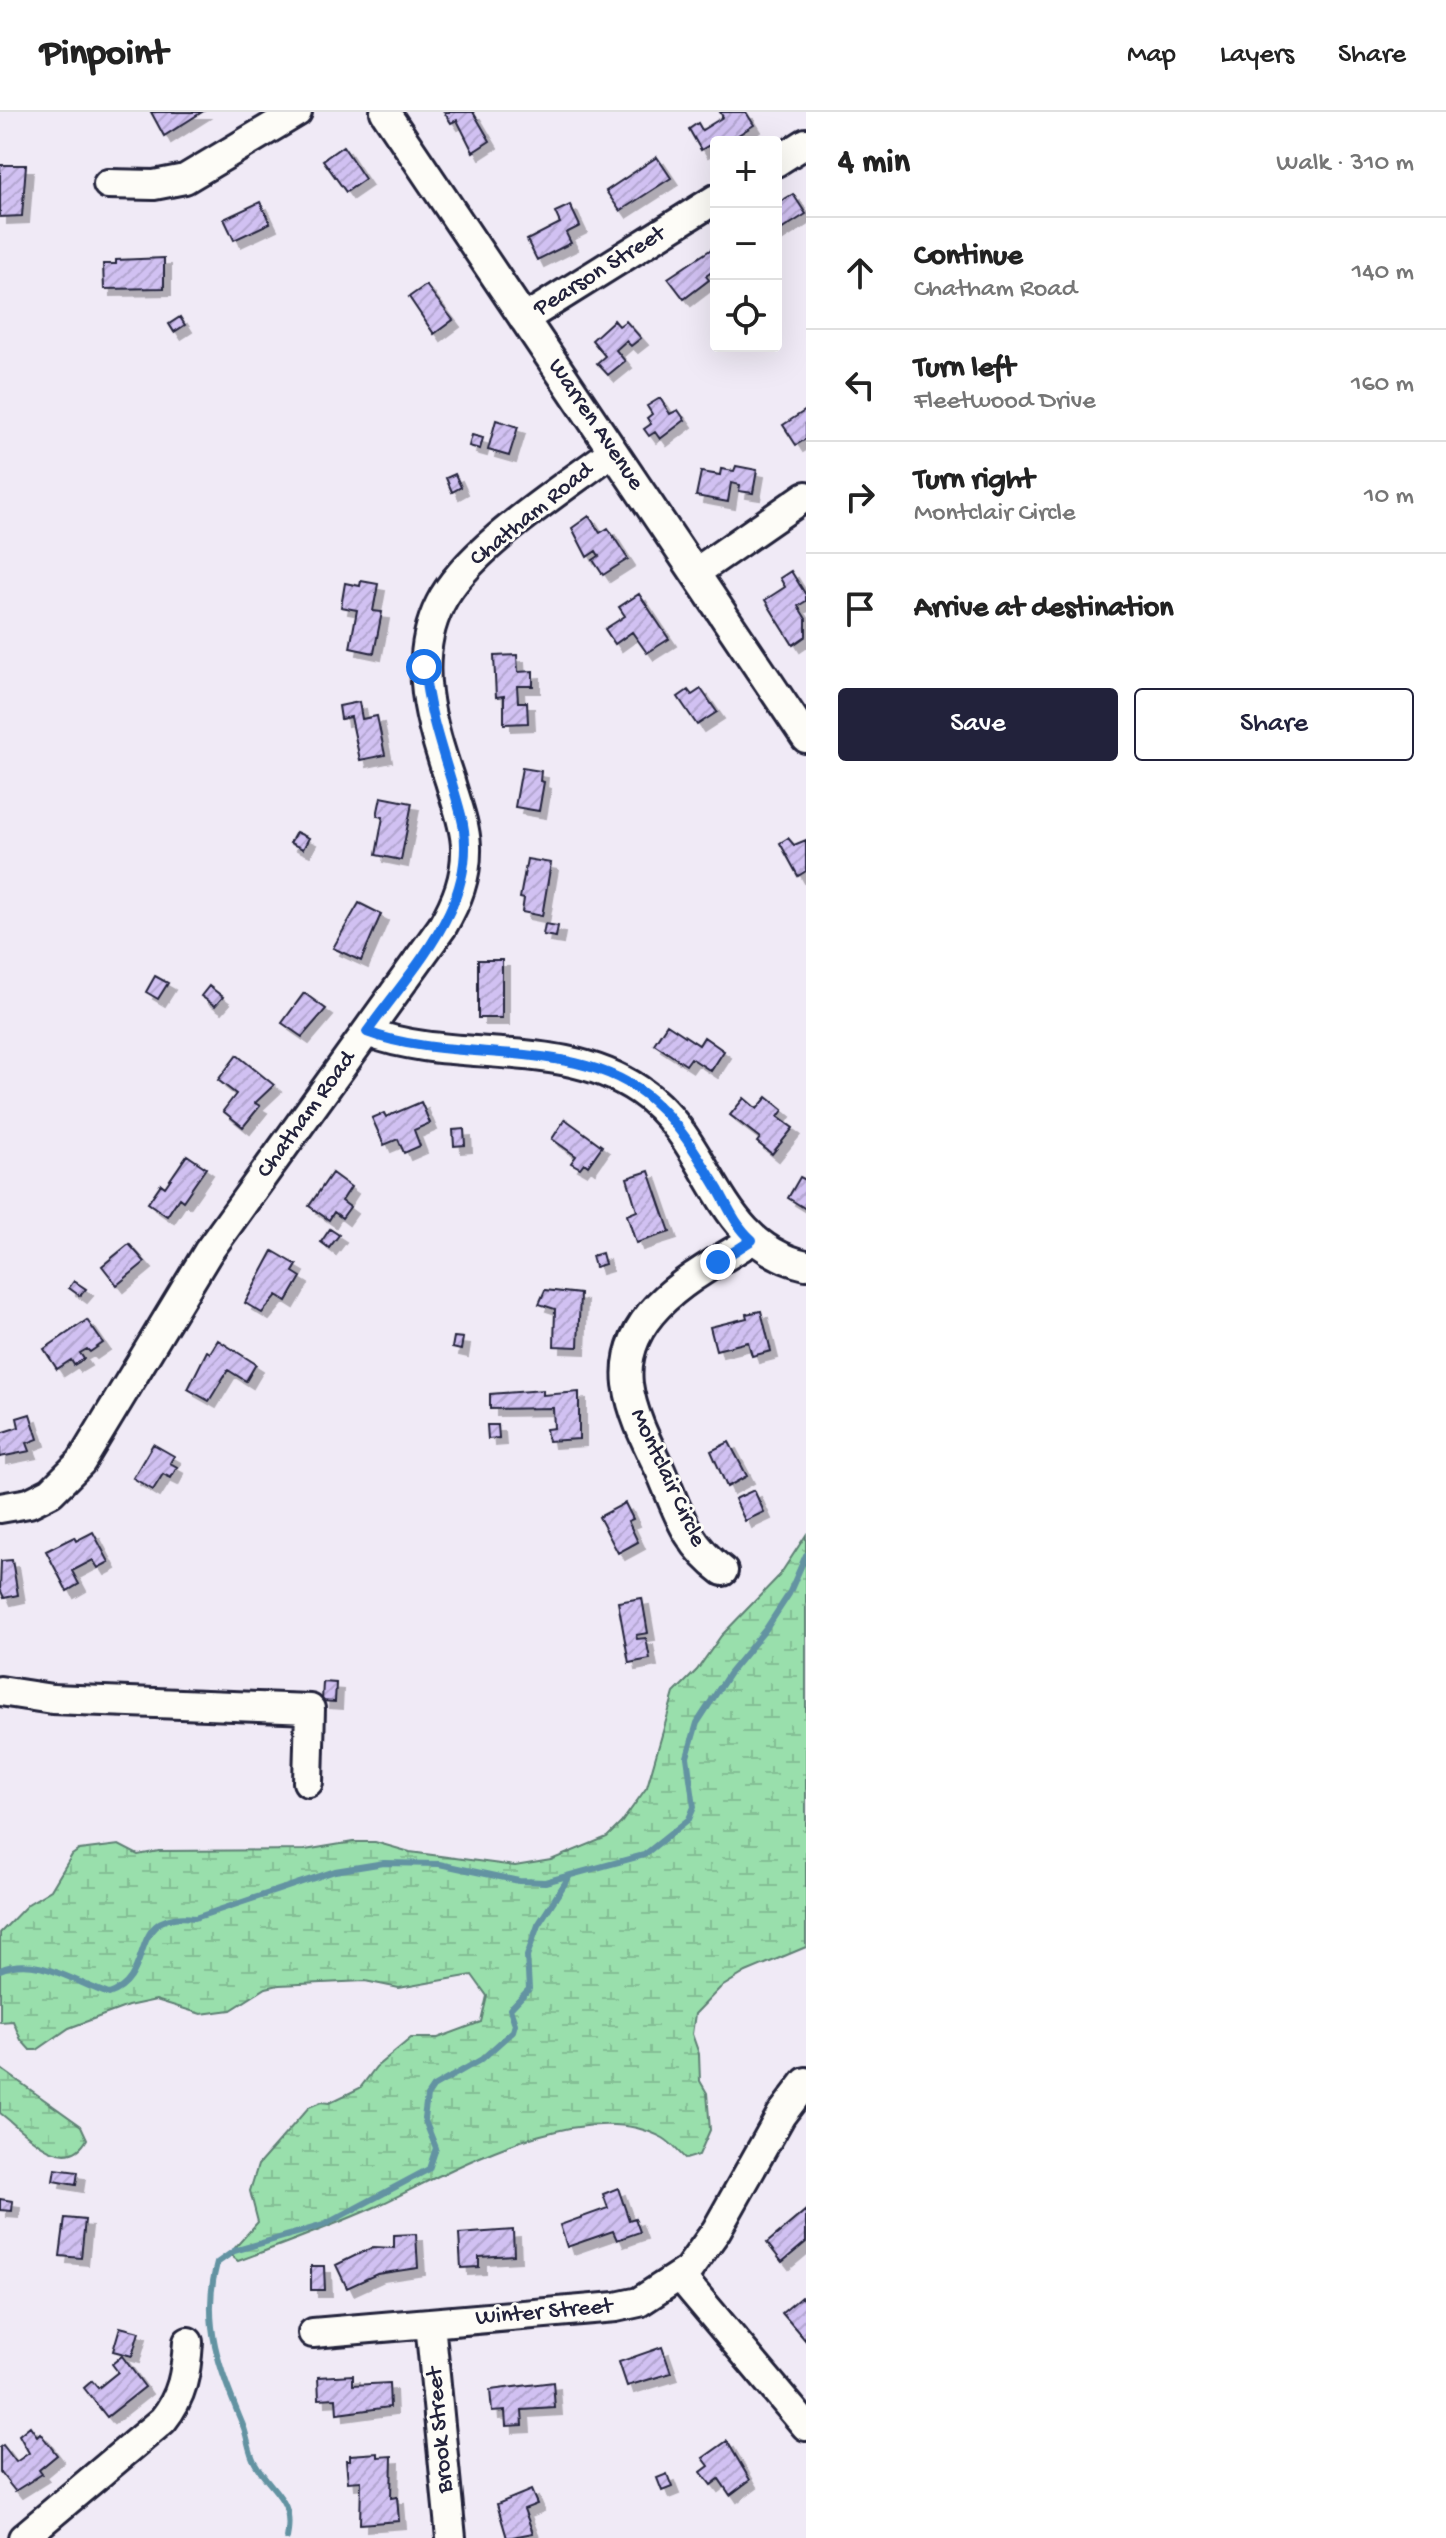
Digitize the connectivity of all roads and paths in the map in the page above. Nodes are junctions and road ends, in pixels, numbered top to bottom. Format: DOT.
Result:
graph roads {
  1 [pos="297,112"];
  2 [pos="385,112"];
  3 [pos="806,143"];
  4 [pos="782,158"];
  5 [pos="108,184"];
  6 [pos="710,203"];
  7 [pos="524,319"];
  8 [pos="613,451"];
  9 [pos="806,496"];
  10 [pos="695,573"];
  11 [pos="806,738"];
  12 [pos="367,1032"];
  13 [pos="752,1240"];
  14 [pos="806,1265"];
  15 [pos="0,1508"];
  16 [pos="723,1571"];
  17 [pos="0,1691"];
  18 [pos="308,1782"];
  19 [pos="806,2082"];
  20 [pos="680,2276"];
  21 [pos="430,2323"];
  22 [pos="313,2333"];
  23 [pos="188,2342"];
  24 [pos="806,2426"];
  25 [pos="23,2538"];
  26 [pos="451,2538"];
  1 -- 5 [label="street"];
  2 -- 7 [label="street, Warren Avenue"];
  3 -- 4 [label="street"];
  6 -- 7 [label="street, Pearson Street"];
  7 -- 8 [label="street, Warren Avenue"];
  8 -- 10 [label="street, Warren Avenue"];
  8 -- 12 [label="street, Chatham Road"];
  9 -- 10 [label="street"];
  10 -- 11 [label="street, Warren Avenue"];
  12 -- 13 [label="street"];
  12 -- 15 [label="street, Chatham Road"];
  13 -- 14 [label="street"];
  13 -- 16 [label="street, Montclair Circle"];
  17 -- 18 [label="street"];
  19 -- 20 [label="street, Winter Street"];
  20 -- 21 [label="street, Winter Street"];
  20 -- 24 [label="street"];
  21 -- 22 [label="street, Winter Street"];
  21 -- 26 [label="street, Brook Street"];
  23 -- 25 [label="street"];
}
